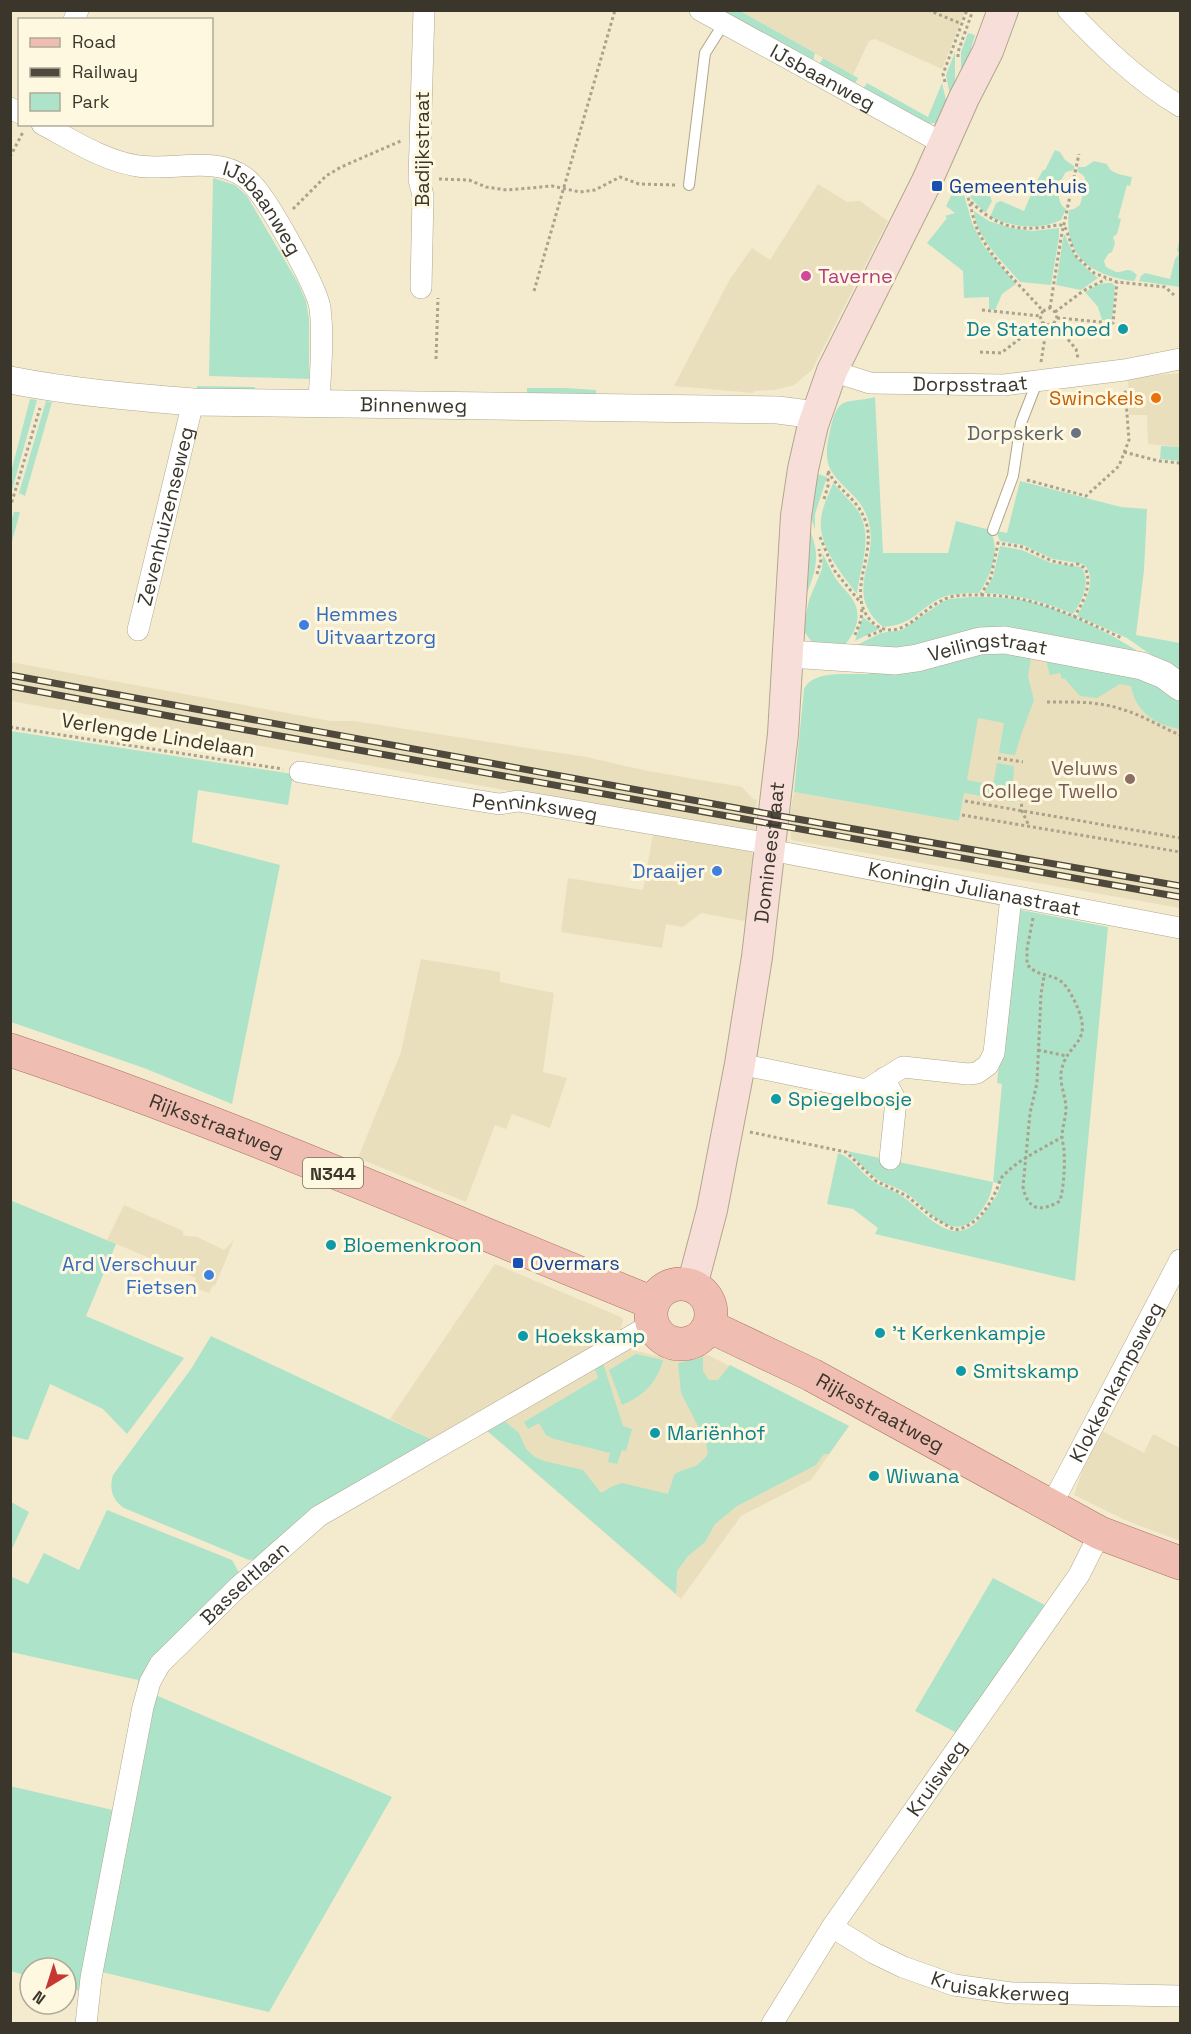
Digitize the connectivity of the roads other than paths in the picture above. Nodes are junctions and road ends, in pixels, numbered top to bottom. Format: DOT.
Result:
graph roads {
  1 [pos="424,10"];
  2 [pos="700,10"];
  3 [pos="989,10"];
  4 [pos="1003,10"];
  5 [pos="1068,10"];
  6 [pos="724,23"];
  7 [pos="964,98"];
  8 [pos="1180,106"];
  9 [pos="46,126"];
  10 [pos="944,144"];
  11 [pos="689,185"];
  12 [pos="421,288"];
  13 [pos="1180,359"];
  14 [pos="832,371"];
  15 [pos="10,380"];
  16 [pos="1037,382"];
  17 [pos="194,402"];
  18 [pos="319,404"];
  19 [pos="816,415"];
  20 [pos="993,530"];
  21 [pos="138,630"];
  22 [pos="789,654"];
  23 [pos="1180,687"];
  24 [pos="300,772"];
  25 [pos="770,847"];
  26 [pos="1011,897"];
  27 [pos="1180,928"];
  28 [pos="10,1050"];
  29 [pos="740,1064"];
  30 [pos="884,1078"];
  31 [pos="890,1159"];
  32 [pos="1180,1260"];
  33 [pos="692,1286"];
  34 [pos="647,1318"];
  35 [pos="706,1337"];
  36 [pos="1051,1506"];
  37 [pos="1100,1533"];
  38 [pos="1180,1563"];
  39 [pos="832,1928"];
  40 [pos="1180,1996"];
  41 [pos="86,2024"];
  42 [pos="772,2024"];
  1 -- 12 [label="street, Badijkstraat"];
  2 -- 6 [label="street, IJsbaanweg"];
  3 -- 7 [label="main road"];
  4 -- 7 [label="main road"];
  5 -- 8 [label="street"];
  6 -- 10 [label="street, IJsbaanweg"];
  6 -- 11 [label="lane"];
  7 -- 10 [label="main road, Domineestraat"];
  9 -- 18 [label="street, IJsbaanweg"];
  10 -- 14 [label="main road, Domineestraat"];
  13 -- 16 [label="street, Dorpsstraat"];
  14 -- 16 [label="street, Dorpsstraat"];
  14 -- 19 [label="main road, Domineestraat"];
  15 -- 17 [label="street, Binnenweg"];
  16 -- 20 [label="lane"];
  17 -- 18 [label="street, Binnenweg"];
  17 -- 21 [label="street, Zevenhuizenseweg"];
  18 -- 19 [label="street, Binnenweg"];
  19 -- 22 [label="main road, Domineestraat"];
  22 -- 23 [label="street, Veilingstraat"];
  22 -- 25 [label="main road, Domineestraat"];
  24 -- 25 [label="street, Penninksweg"];
  25 -- 26 [label="street, Koningin Julianastraat"];
  25 -- 29 [label="main road, Domineestraat"];
  26 -- 27 [label="street, Koningin Julianastraat"];
  26 -- 30 [label="street"];
  28 -- 34 [label="main road, Rijksstraatweg / N344"];
  29 -- 30 [label="street"];
  29 -- 33 [label="main road, Domineestraat"];
  30 -- 31 [label="street"];
  32 -- 36 [label="street, Klokkenkampsweg"];
  33 -- 34 [label="main road"];
  33 -- 35 [label="main road"];
  34 -- 35 [label="main road"];
  34 -- 41 [label="street, Basseltlaan"];
  35 -- 36 [label="main road, Rijksstraatweg"];
  36 -- 37 [label="main road, Rijksstraatweg"];
  37 -- 38 [label="main road, Rijksstraatweg"];
  37 -- 39 [label="street, Kruisweg"];
  39 -- 40 [label="street, Kruisakkerweg"];
  39 -- 42 [label="street, Kruisweg"];
}
